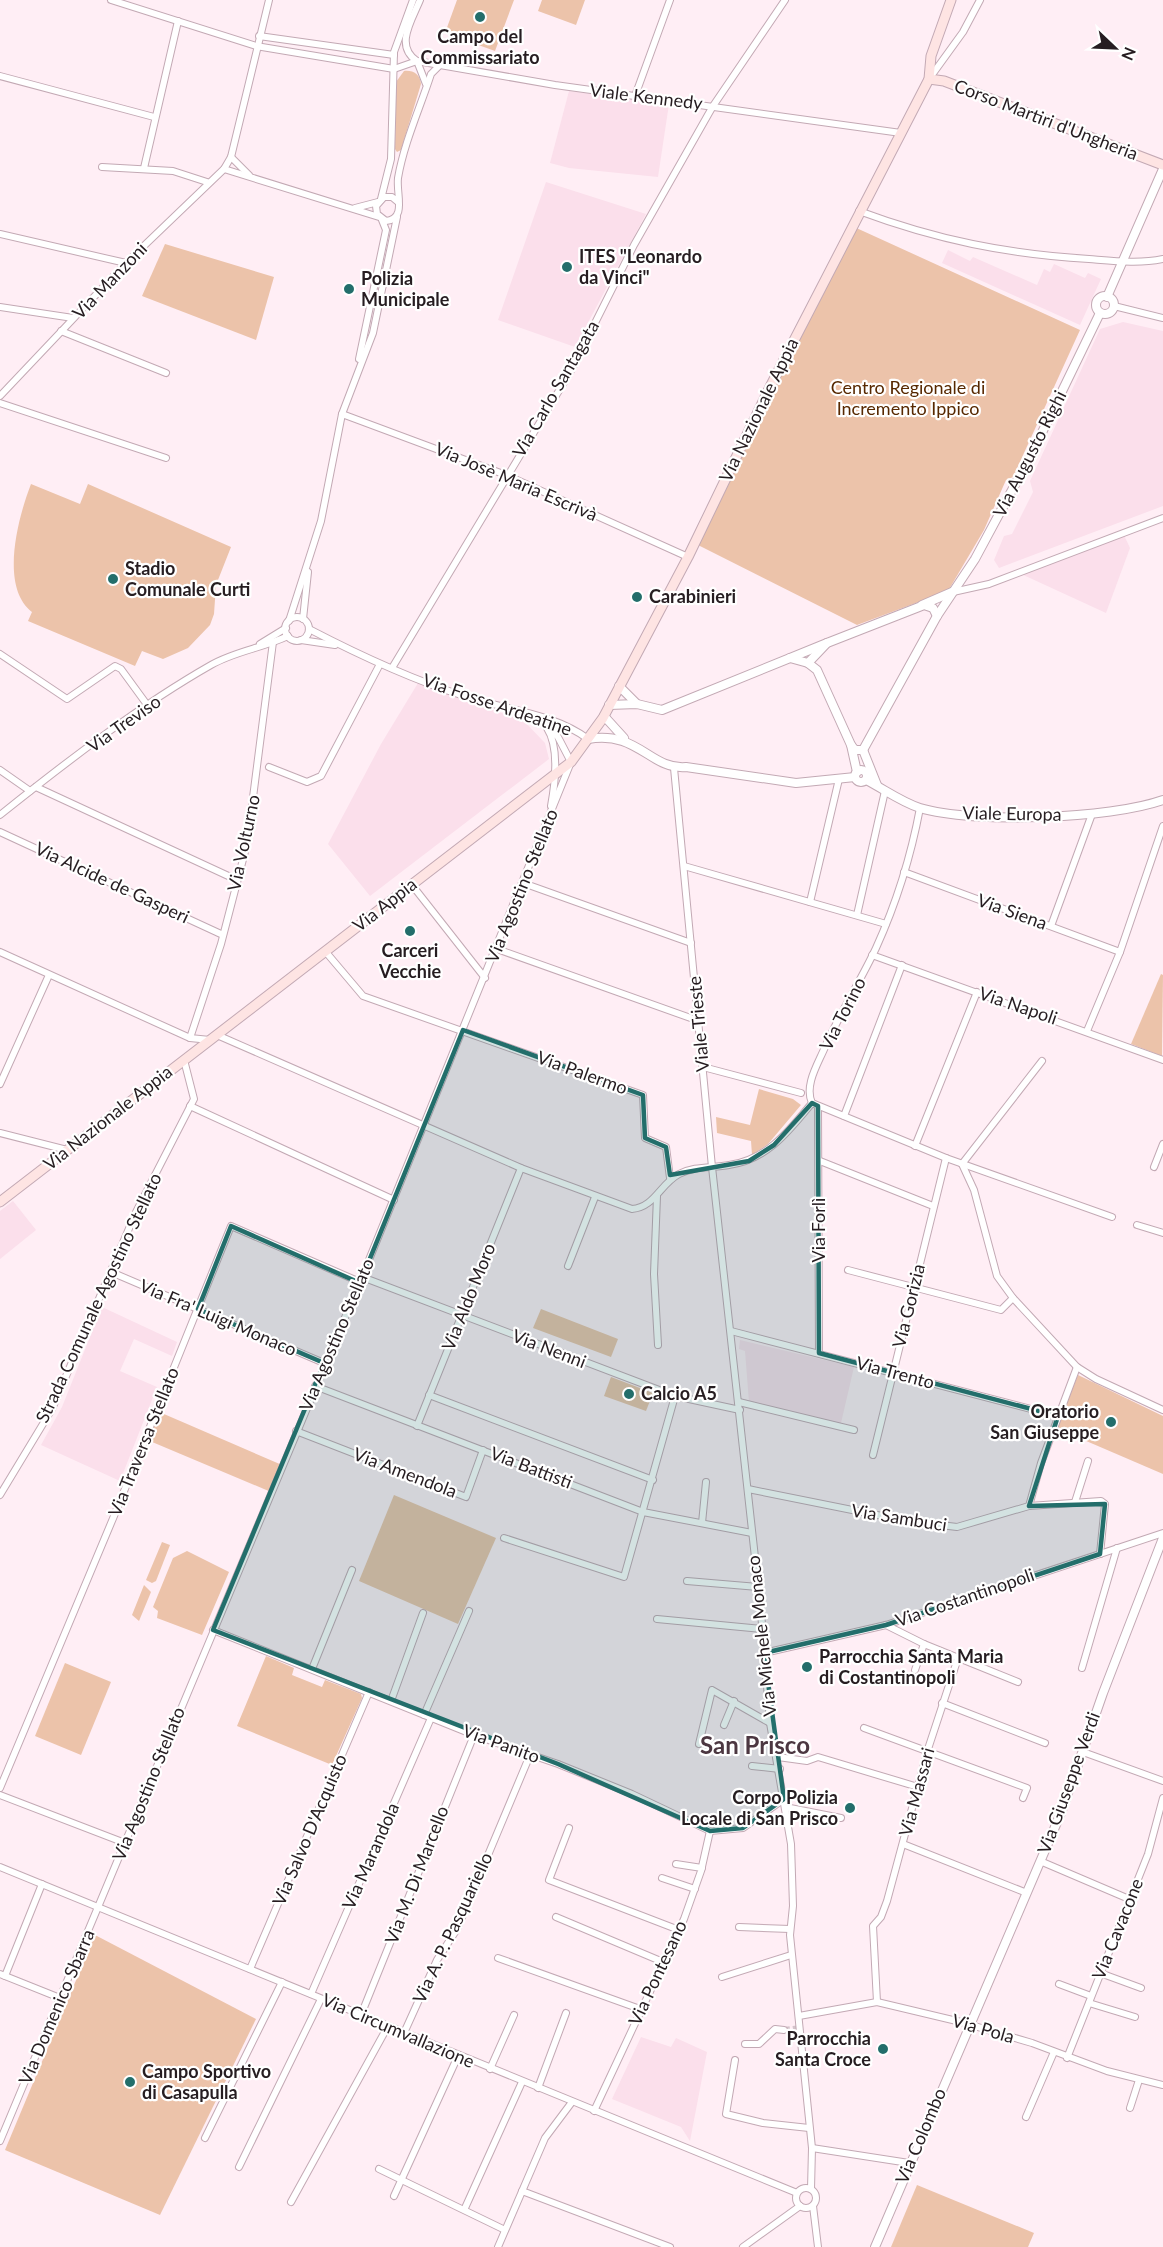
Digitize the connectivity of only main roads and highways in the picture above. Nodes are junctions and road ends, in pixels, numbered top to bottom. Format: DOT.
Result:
graph roads {
  1 [pos="951,0"];
  2 [pos="929,80"];
  3 [pos="1163,167"];
  4 [pos="588,739"];
  5 [pos="213,1037"];
  6 [pos="0,1202"];
  1 -- 2 [label="main road"];
  2 -- 3 [label="main road, Corso Martiri d'Ungheria"];
  2 -- 4 [label="main road, Via Nazionale Appia"];
  4 -- 5 [label="main road, Via Appia"];
  5 -- 6 [label="main road, Via Nazionale Appia"];
}
